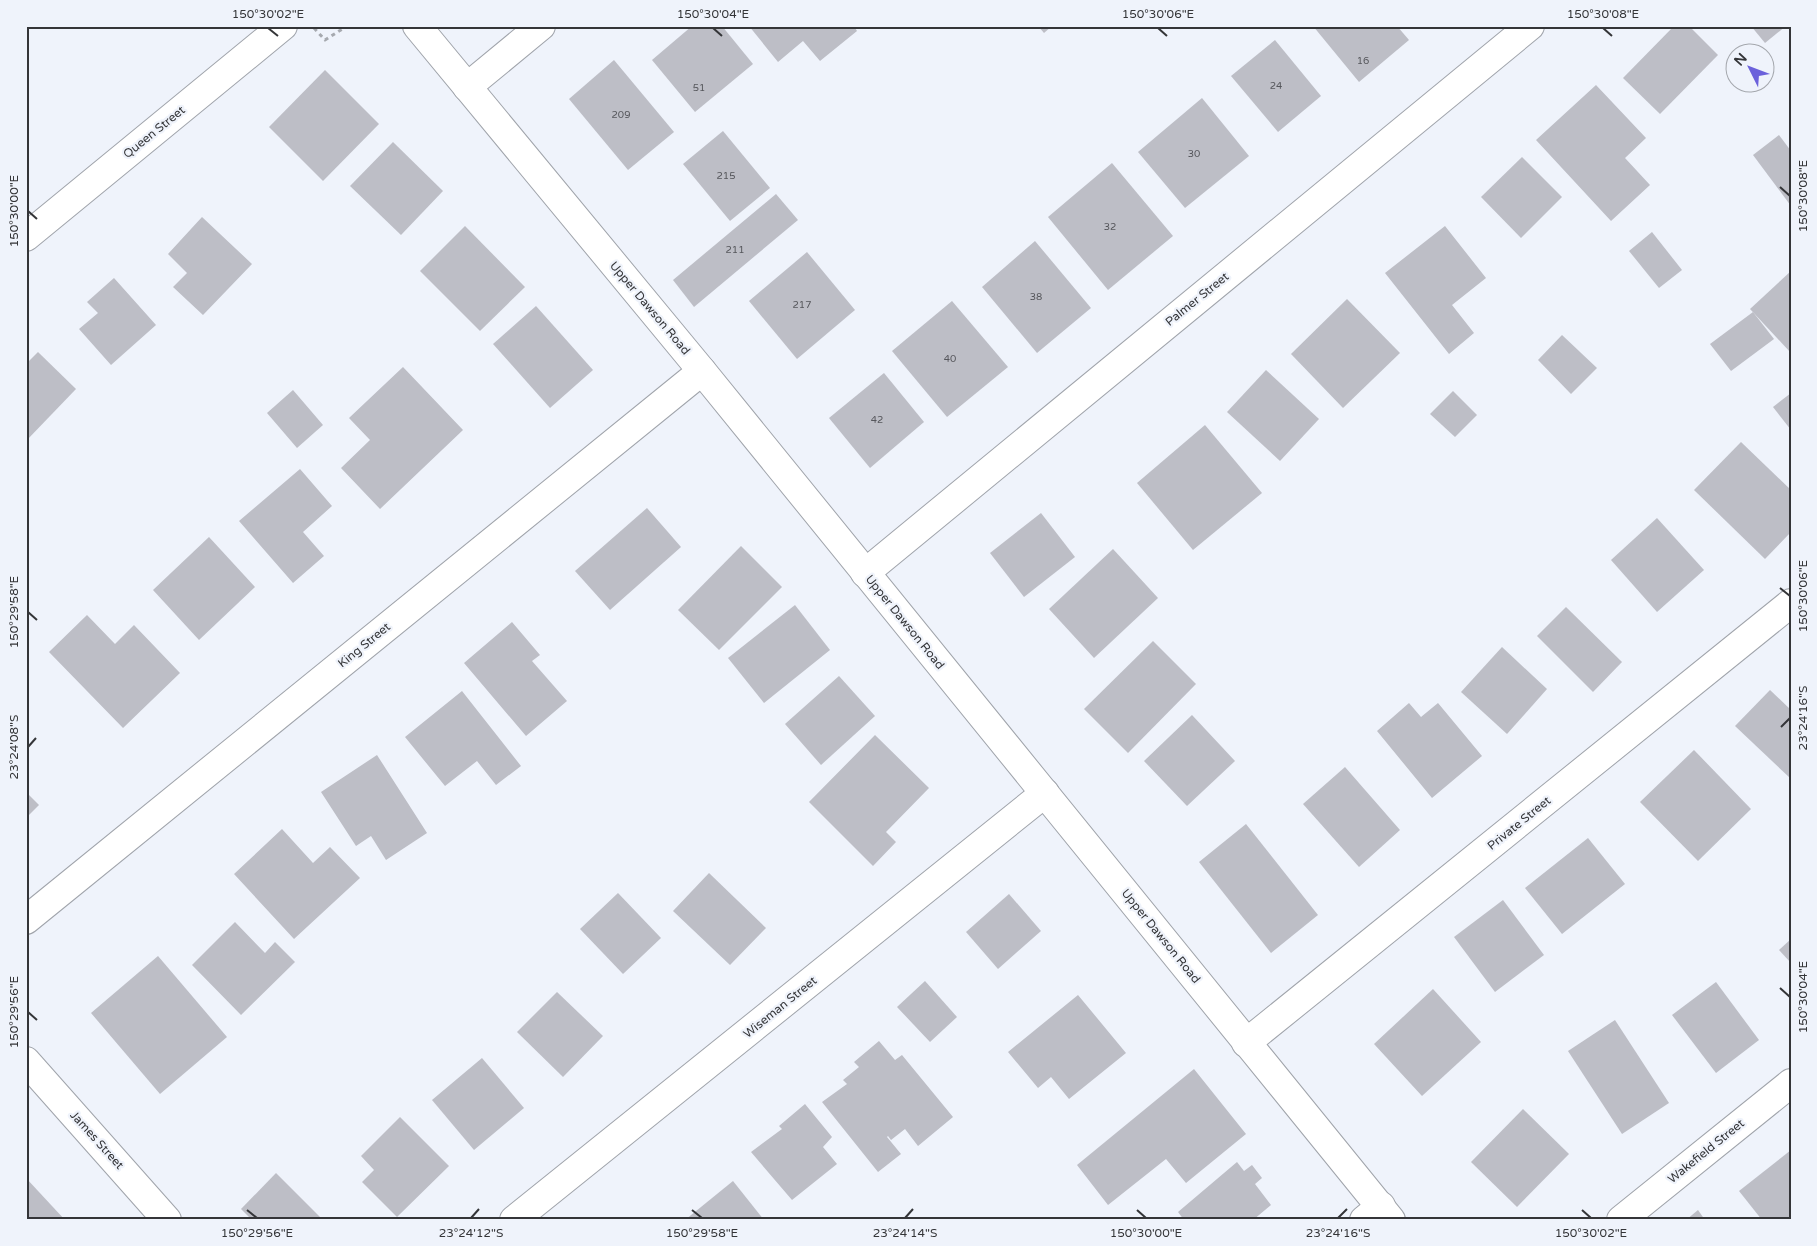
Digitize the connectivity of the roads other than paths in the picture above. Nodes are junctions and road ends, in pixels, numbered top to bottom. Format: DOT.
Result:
graph roads {
  1 [pos="283,26"];
  2 [pos="417,26"];
  3 [pos="541,26"];
  4 [pos="1530,26"];
  5 [pos="467,87"];
  6 [pos="26,237"];
  7 [pos="702,371"];
  8 [pos="864,573"];
  9 [pos="1791,603"];
  10 [pos="1046,793"];
  11 [pos="26,920"];
  12 [pos="1246,1043"];
  13 [pos="26,1060"];
  14 [pos="1791,1083"];
  15 [pos="1379,1215"];
  16 [pos="168,1220"];
  17 [pos="514,1220"];
  18 [pos="1621,1220"];
  1 -- 6 [label="street, Queen Street"];
  2 -- 5 [label="street, Upper Dawson Road"];
  3 -- 5 [label="street"];
  4 -- 8 [label="street, Palmer Street"];
  5 -- 7 [label="street, Upper Dawson Road"];
  7 -- 8 [label="street, Upper Dawson Road"];
  7 -- 11 [label="street, King Street"];
  8 -- 10 [label="street, Upper Dawson Road"];
  9 -- 12 [label="street, Private Street"];
  10 -- 12 [label="street, Upper Dawson Road"];
  10 -- 17 [label="street, Wiseman Street"];
  12 -- 15 [label="street, Upper Dawson Road"];
  13 -- 16 [label="street, James Street"];
  14 -- 18 [label="street, Wakefield Street"];
}
